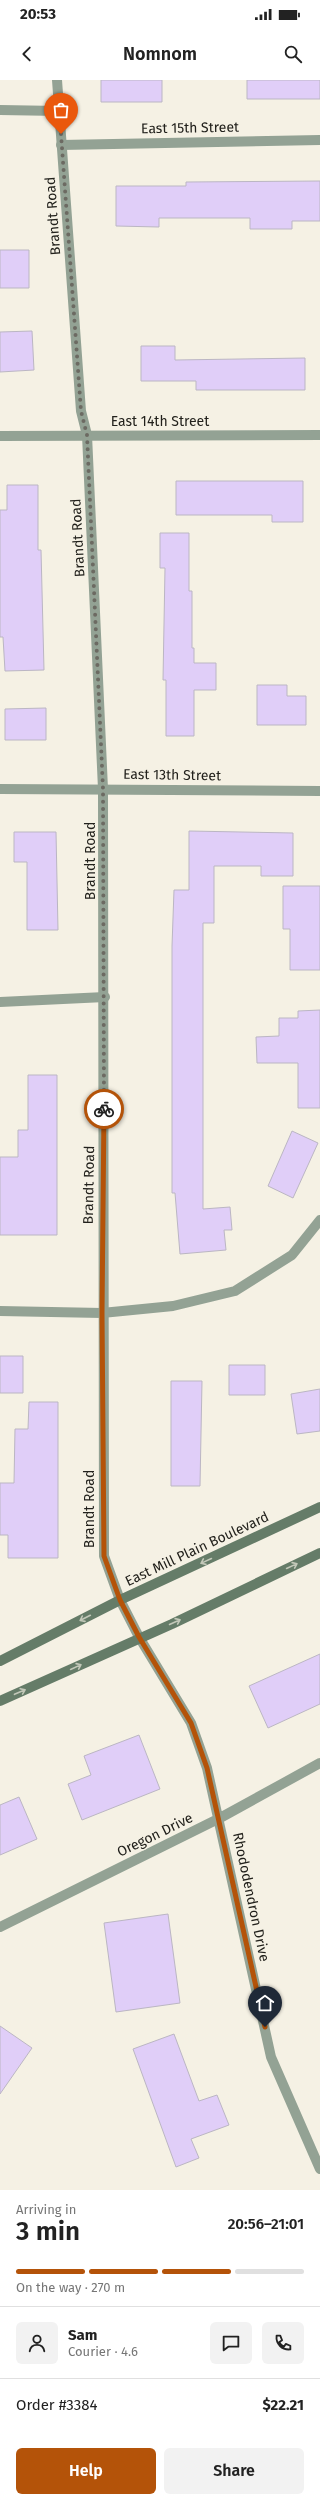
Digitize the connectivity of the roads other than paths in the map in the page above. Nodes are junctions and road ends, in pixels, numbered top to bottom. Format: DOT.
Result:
graph roads {
  1 [pos="57,80"];
  2 [pos="0,110"];
  3 [pos="60,111"];
  4 [pos="320,140"];
  5 [pos="61,145"];
  6 [pos="87,435"];
  7 [pos="320,435"];
  8 [pos="0,436"];
  9 [pos="0,789"];
  10 [pos="103,789"];
  11 [pos="320,791"];
  12 [pos="105,997"];
  13 [pos="0,1002"];
  14 [pos="320,1220"];
  15 [pos="0,1311"];
  16 [pos="102,1313"];
  17 [pos="320,1507"];
  18 [pos="320,1553"];
  19 [pos="120,1600"];
  20 [pos="139,1637"];
  21 [pos="0,1661"];
  22 [pos="0,1700"];
  23 [pos="320,1763"];
  24 [pos="220,1818"];
  25 [pos="0,1927"];
  26 [pos="320,2169"];
  1 -- 3 [label="street, Brandt Road"];
  2 -- 3 [label="street"];
  3 -- 5 [label="street, Brandt Road"];
  4 -- 5 [label="street, East 15th Street"];
  5 -- 6 [label="street, Brandt Road"];
  6 -- 7 [label="street, East 14th Street"];
  6 -- 8 [label="street, East 14th Street"];
  6 -- 10 [label="street, Brandt Road"];
  9 -- 10 [label="street, East 13th Street"];
  10 -- 11 [label="street, East 13th Street"];
  10 -- 12 [label="street, Brandt Road"];
  12 -- 13 [label="street"];
  12 -- 16 [label="street, Brandt Road"];
  14 -- 16 [label="street"];
  15 -- 16 [label="street"];
  16 -- 19 [label="street, Brandt Road"];
  17 -- 19 [label="main road, East Mill Plain Boulevard, one-way"];
  20 -- 18 [label="main road, one-way"];
  19 -- 20 [label="street, Brandt Road"];
  19 -- 21 [label="main road, East Mill Plain Boulevard, one-way"];
  22 -- 20 [label="main road, one-way"];
  20 -- 24 [label="street, Rhododendron Drive"];
  23 -- 24 [label="street, Oregon Drive"];
  24 -- 25 [label="street, Oregon Drive"];
  24 -- 26 [label="street, Rhododendron Drive"];
}
